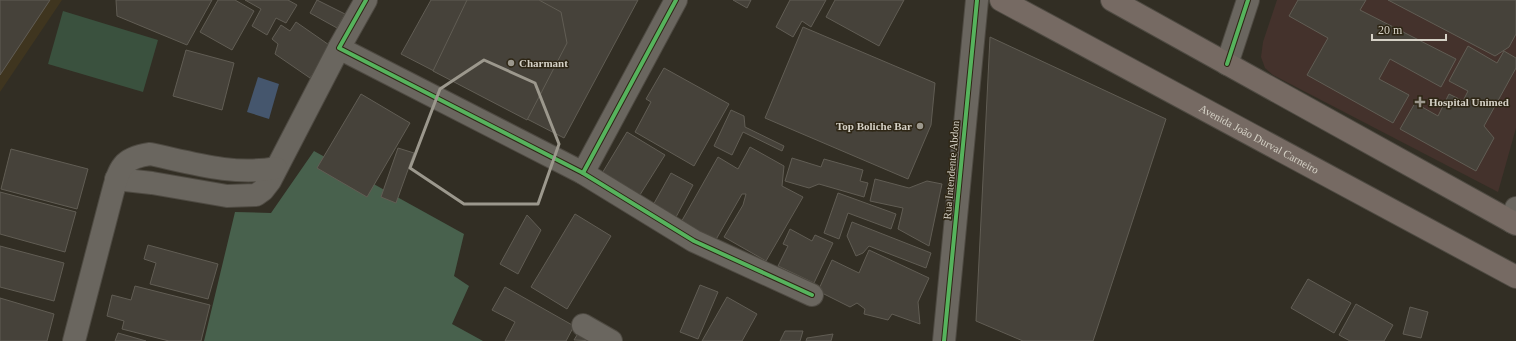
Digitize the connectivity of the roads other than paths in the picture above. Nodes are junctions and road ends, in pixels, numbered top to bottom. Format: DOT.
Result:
graph roads {
  1 [pos="366,0"];
  2 [pos="676,0"];
  3 [pos="977,0"];
  4 [pos="1001,0"];
  5 [pos="1112,0"];
  6 [pos="1248,0"];
  7 [pos="339,48"];
  8 [pos="1226,64"];
  9 [pos="584,173"];
  10 [pos="1515,218"];
  11 [pos="1516,277"];
  12 [pos="812,294"];
  13 [pos="583,325"];
  14 [pos="74,341"];
  15 [pos="611,341"];
  16 [pos="944,341"];
  1 -- 7 [label="street"];
  2 -- 9 [label="street"];
  3 -- 16 [label="street, Rua Intendente Abdon"];
  4 -- 11 [label="main road, Avenida João Durval Carneiro"];
  5 -- 8 [label="main road"];
  6 -- 8 [label="street"];
  7 -- 9 [label="street"];
  7 -- 14 [label="street"];
  8 -- 10 [label="main road"];
  9 -- 12 [label="street"];
  13 -- 15 [label="street"];
}
